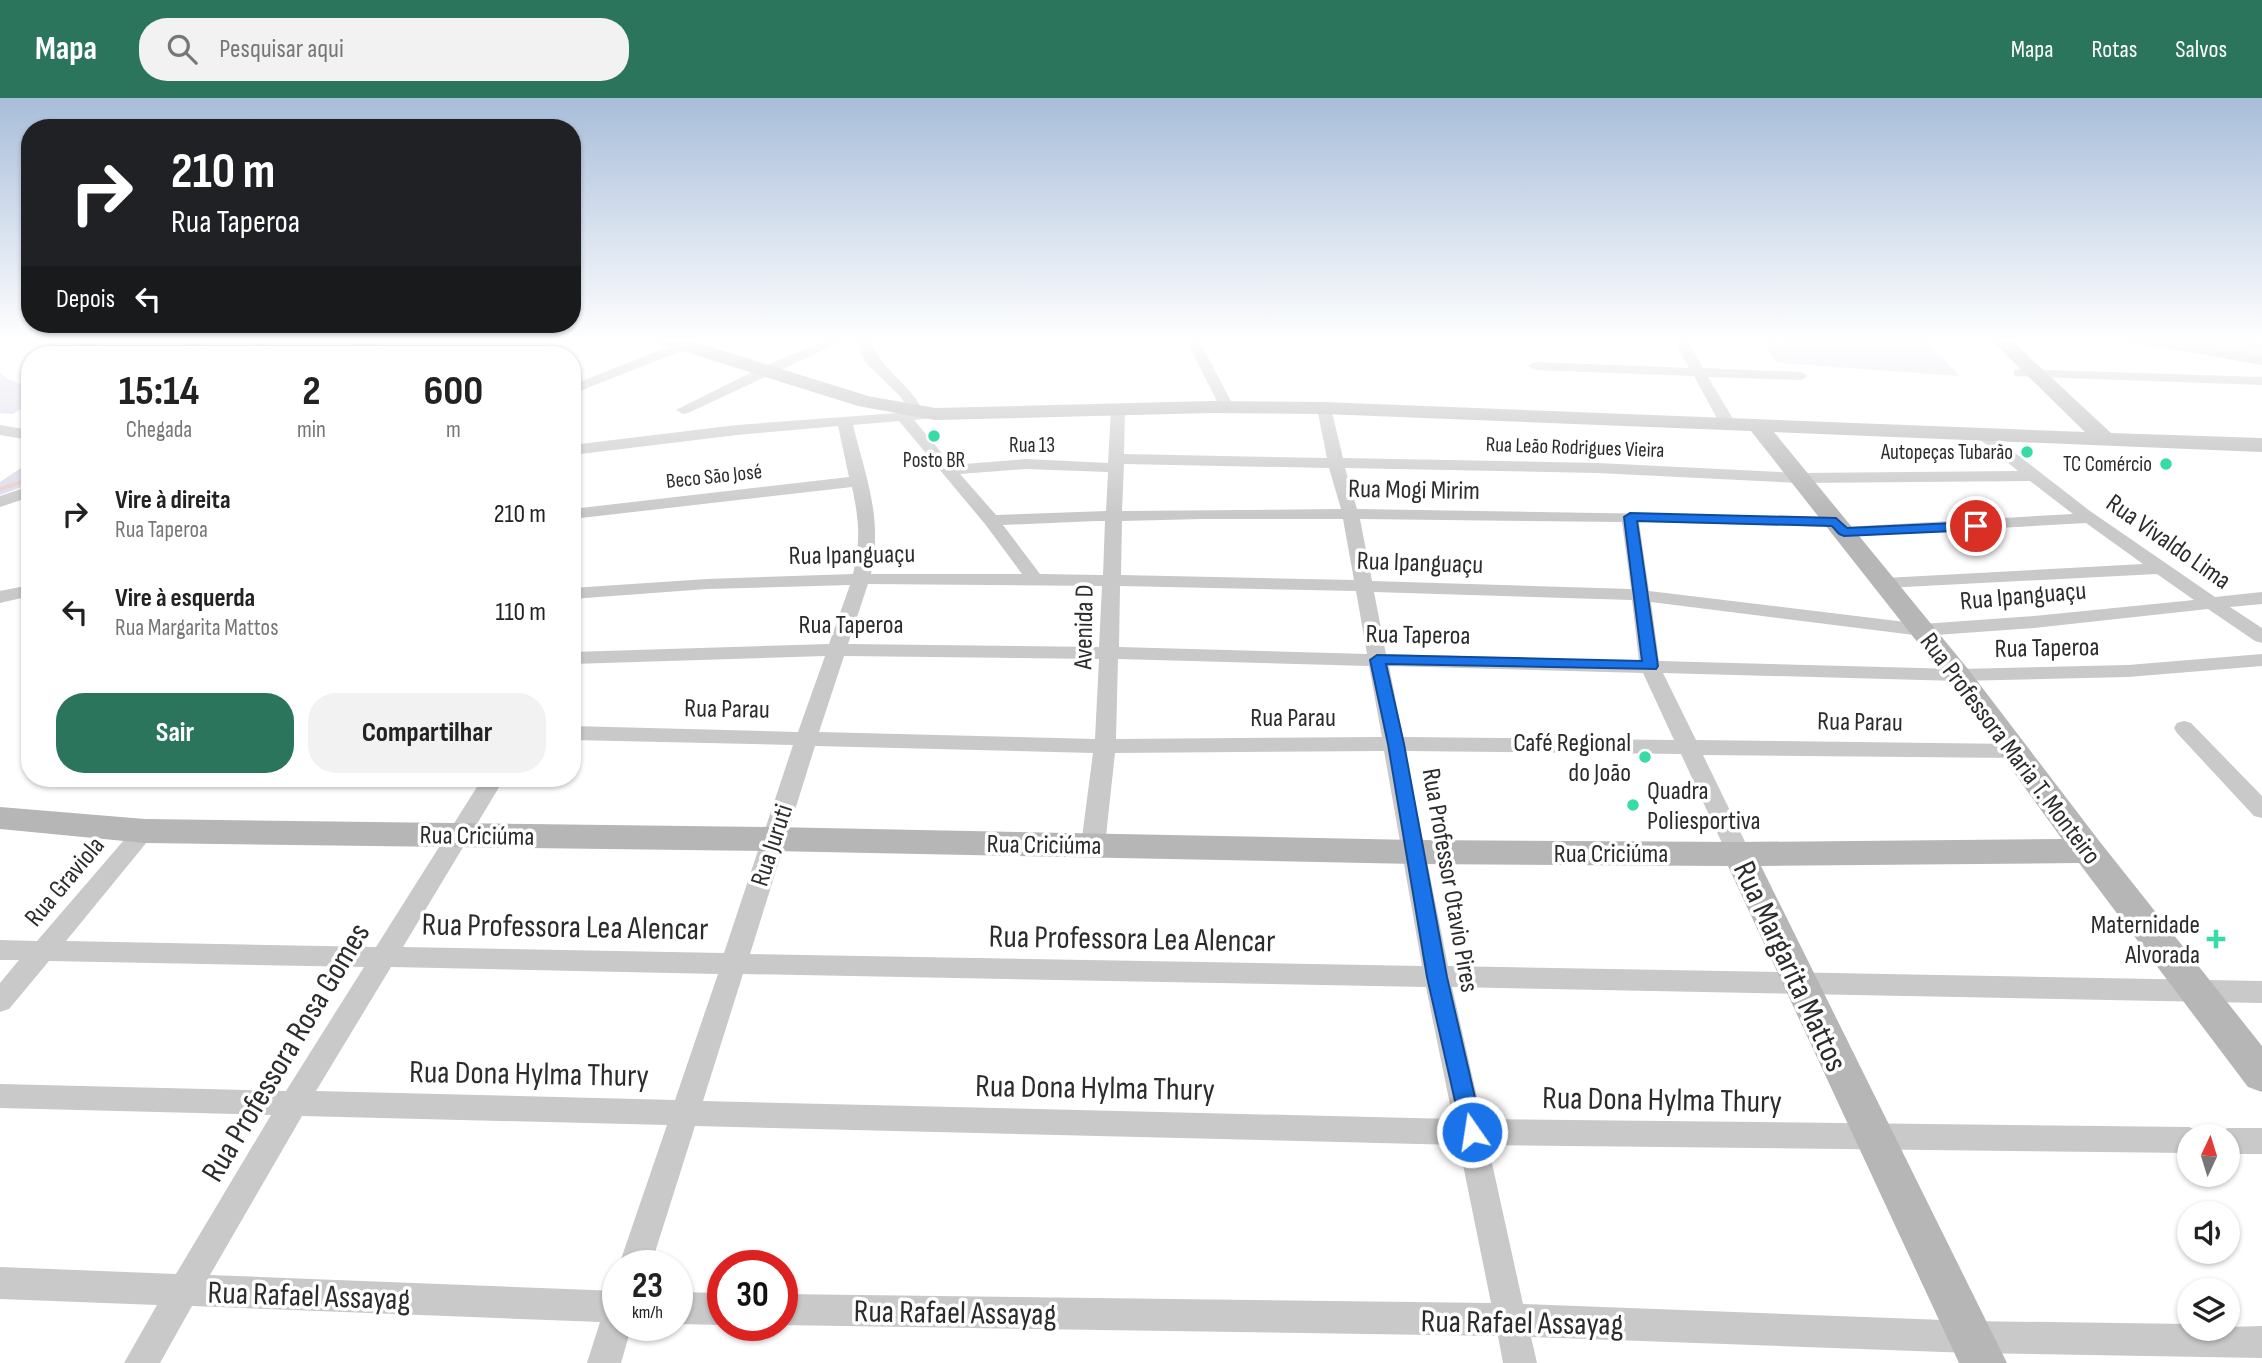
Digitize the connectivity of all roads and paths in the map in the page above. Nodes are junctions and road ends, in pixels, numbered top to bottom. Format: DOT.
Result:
graph roads {
  1 [pos="710,397"];
  2 [pos="849,397"];
  3 [pos="907,397"];
  4 [pos="1222,397"];
  5 [pos="1719,397"];
  6 [pos="2053,397"];
  7 [pos="865,402"];
  8 [pos="1227,407"];
  9 [pos="1324,408"];
  10 [pos="910,409"];
  11 [pos="683,410"];
  12 [pos="1118,410"];
  13 [pos="836,421"];
  14 [pos="1742,425"];
  15 [pos="1,431"];
  16 [pos="21,434"];
  17 [pos="1982,434"];
  18 [pos="2096,438"];
  19 [pos="2262,445"];
  20 [pos="581,449"];
  21 [pos="1117,463"];
  22 [pos="1336,464"];
  23 [pos="948,470"];
  24 [pos="2032,477"];
  25 [pos="1799,478"];
  26 [pos="860,481"];
  27 [pos="21,494"];
  28 [pos="0,502"];
  29 [pos="581,512"];
  30 [pos="1350,512"];
  31 [pos="1114,515"];
  32 [pos="1630,517"];
  33 [pos="2089,518"];
  34 [pos="991,520"];
  35 [pos="1840,527"];
  36 [pos="2158,569"];
  37 [pos="861,579"];
  38 [pos="1035,579"];
  39 [pos="1110,581"];
  40 [pos="1885,583"];
  41 [pos="1363,586"];
  42 [pos="21,592"];
  43 [pos="581,593"];
  44 [pos="1639,595"];
  45 [pos="1,597"];
  46 [pos="2262,598"];
  47 [pos="2211,603"];
  48 [pos="1922,630"];
  49 [pos="2262,637"];
  50 [pos="836,650"];
  51 [pos="1110,653"];
  52 [pos="581,658"];
  53 [pos="1377,660"];
  54 [pos="2262,660"];
  55 [pos="1650,666"];
  56 [pos="1958,675"];
  57 [pos="2184,728"];
  58 [pos="581,733"];
  59 [pos="807,738"];
  60 [pos="1396,744"];
  61 [pos="1105,746"];
  62 [pos="1687,747"];
  63 [pos="2014,751"];
  64 [pos="489,787"];
  65 [pos="2262,810"];
  66 [pos="0,818"];
  67 [pos="145,831"];
  68 [pos="459,835"];
  69 [pos="772,839"];
  70 [pos="1093,845"];
  71 [pos="2088,851"];
  72 [pos="1415,852"];
  73 [pos="1738,854"];
  74 [pos="0,950"];
  75 [pos="43,951"];
  76 [pos="383,956"];
  77 [pos="734,963"];
  78 [pos="1437,977"];
  79 [pos="1799,984"];
  80 [pos="2195,990"];
  81 [pos="2262,992"];
  82 [pos="0,1001"];
  83 [pos="2262,1075"];
  84 [pos="0,1096"];
  85 [pos="294,1103"];
  86 [pos="684,1112"];
  87 [pos="1472,1132"];
  88 [pos="1871,1136"];
  89 [pos="2177,1140"];
  90 [pos="2240,1141"];
  91 [pos="2262,1142"];
  92 [pos="640,1250"];
  93 [pos="0,1283"];
  94 [pos="183,1290"];
  95 [pos="602,1306"];
  96 [pos="798,1310"];
  97 [pos="1511,1320"];
  98 [pos="611,1341"];
  99 [pos="2262,1342"];
  100 [pos="1976,1350"];
  101 [pos="141,1363"];
  102 [pos="604,1363"];
  103 [pos="1520,1363"];
  1 -- 11 [label="street"];
  2 -- 7 [label="street"];
  3 -- 10 [label="street"];
  4 -- 8 [label="street"];
  5 -- 14 [label="street"];
  6 -- 18 [label="street"];
  7 -- 10 [label="street"];
  7 -- 13 [label="street"];
  8 -- 9 [label="street"];
  8 -- 12 [label="street"];
  9 -- 14 [label="street"];
  9 -- 22 [label="street, Rua Professor Otavio Pires"];
  10 -- 12 [label="street"];
  10 -- 13 [label="street"];
  10 -- 23 [label="street"];
  12 -- 21 [label="street, Avenida D"];
  13 -- 20 [label="street"];
  13 -- 26 [label="street, Rua Juruti"];
  14 -- 17 [label="street"];
  14 -- 25 [label="street, Rua Professora Maria T. Monteiro"];
  15 -- 16 [label="street"];
  17 -- 18 [label="street"];
  17 -- 24 [label="street, Rua Vivaldo Lima"];
  18 -- 19 [label="street"];
  21 -- 22 [label="street, Rua Leão Rodrigues Vieira"];
  21 -- 23 [label="street, Rua 13"];
  21 -- 31 [label="street, Avenida D"];
  22 -- 25 [label="street, Rua Leão Rodrigues Vieira"];
  22 -- 30 [label="street, Rua Professor Otavio Pires"];
  23 -- 34 [label="street"];
  24 -- 25 [label="street, Rua Leão Rodrigues Vieira"];
  24 -- 33 [label="street, Rua Vivaldo Lima"];
  25 -- 35 [label="street, Rua Professora Maria T. Monteiro"];
  26 -- 29 [label="street, Beco São José"];
  26 -- 37 [label="street, Rua Juruti"];
  27 -- 28 [label="street"];
  30 -- 31 [label="street, Rua Mogi Mirim"];
  30 -- 32 [label="street, Rua Mogi Mirim"];
  30 -- 41 [label="street, Rua Professor Otavio Pires"];
  31 -- 34 [label="street, Rua Mogi Mirim"];
  31 -- 39 [label="street, Avenida D"];
  32 -- 35 [label="street, Rua Mogi Mirim"];
  32 -- 44 [label="street, Rua Margarita Mattos"];
  33 -- 35 [label="street, Rua Mogi Mirim"];
  33 -- 36 [label="street, Rua Vivaldo Lima"];
  34 -- 38 [label="street"];
  35 -- 40 [label="street, Rua Professora Maria T. Monteiro"];
  36 -- 40 [label="street"];
  36 -- 47 [label="street, Rua Vivaldo Lima"];
  37 -- 38 [label="street, Rua Ipanguaçu"];
  37 -- 43 [label="street, Rua Ipanguaçu"];
  37 -- 50 [label="street, Rua Juruti"];
  38 -- 39 [label="street, Rua Ipanguaçu"];
  39 -- 41 [label="street, Rua Ipanguaçu"];
  39 -- 51 [label="street, Avenida D"];
  40 -- 48 [label="street, Rua Professora Maria T. Monteiro"];
  41 -- 44 [label="street, Rua Ipanguaçu"];
  41 -- 53 [label="street, Rua Professor Otavio Pires"];
  42 -- 45 [label="street"];
  44 -- 48 [label="street, Rua Ipanguaçu"];
  44 -- 55 [label="street, Rua Margarita Mattos"];
  46 -- 47 [label="street, Rua Ipanguaçu"];
  47 -- 48 [label="street, Rua Ipanguaçu"];
  47 -- 49 [label="street, Rua Vivaldo Lima"];
  48 -- 56 [label="street, Rua Professora Maria T. Monteiro"];
  50 -- 51 [label="street, Rua Taperoa"];
  50 -- 52 [label="street, Rua Taperoa"];
  50 -- 59 [label="street, Rua Juruti"];
  51 -- 53 [label="street, Rua Taperoa"];
  51 -- 61 [label="street, Avenida D"];
  53 -- 55 [label="street, Rua Taperoa"];
  53 -- 60 [label="street, Rua Professor Otavio Pires"];
  54 -- 56 [label="street, Rua Taperoa"];
  55 -- 56 [label="street, Rua Taperoa"];
  55 -- 62 [label="street, Rua Margarita Mattos"];
  56 -- 63 [label="street, Rua Professora Maria T. Monteiro"];
  57 -- 65 [label="street"];
  58 -- 59 [label="street, Rua Parau"];
  59 -- 61 [label="street, Rua Parau"];
  59 -- 69 [label="street, Rua Juruti"];
  60 -- 61 [label="street, Rua Parau"];
  60 -- 62 [label="street, Rua Parau"];
  60 -- 72 [label="street, Rua Professor Otavio Pires"];
  61 -- 70 [label="street, Avenida D"];
  62 -- 63 [label="street, Rua Parau"];
  62 -- 73 [label="street, Rua Margarita Mattos"];
  63 -- 71 [label="street, Rua Professora Maria T. Monteiro"];
  64 -- 68 [label="street, Rua Professora Rosa Gomes"];
  66 -- 67 [label="street, Rua Criciúma"];
  67 -- 68 [label="street, Rua Criciúma"];
  67 -- 75 [label="street, Rua Graviola"];
  68 -- 69 [label="street, Rua Criciúma"];
  68 -- 76 [label="street, Rua Professora Rosa Gomes"];
  69 -- 70 [label="street, Rua Criciúma"];
  69 -- 77 [label="street, Rua Juruti"];
  70 -- 72 [label="street, Rua Criciúma"];
  71 -- 73 [label="street, Rua Criciúma"];
  71 -- 80 [label="street, Rua Professora Maria T. Monteiro"];
  72 -- 73 [label="street, Rua Criciúma"];
  72 -- 78 [label="street, Rua Professor Otavio Pires"];
  73 -- 79 [label="street, Rua Margarita Mattos"];
  74 -- 75 [label="street, Rua Professora Lea Alencar"];
  75 -- 76 [label="street, Rua Professora Lea Alencar"];
  75 -- 82 [label="street, Rua Graviola"];
  76 -- 77 [label="street, Rua Professora Lea Alencar"];
  76 -- 85 [label="street, Rua Professora Rosa Gomes"];
  77 -- 78 [label="street, Rua Professora Lea Alencar"];
  77 -- 86 [label="street, Rua Juruti"];
  78 -- 79 [label="street, Rua Professora Lea Alencar"];
  78 -- 87 [label="street, Rua Professor Otavio Pires"];
  79 -- 80 [label="street, Rua Professora Lea Alencar"];
  79 -- 88 [label="street, Rua Margarita Mattos"];
  80 -- 81 [label="street, Rua Professora Lea Alencar"];
  80 -- 83 [label="street, Rua Professora Maria T. Monteiro"];
  84 -- 85 [label="street, Rua Dona Hylma Thury"];
  85 -- 86 [label="street, Rua Dona Hylma Thury"];
  85 -- 94 [label="street, Rua Professora Rosa Gomes"];
  86 -- 87 [label="street, Rua Dona Hylma Thury"];
  86 -- 92 [label="street, Rua Juruti"];
  87 -- 88 [label="street, Rua Dona Hylma Thury"];
  87 -- 97 [label="street, Rua Professor Otavio Pires"];
  88 -- 89 [label="street, Rua Dona Hylma Thury"];
  88 -- 100 [label="street, Rua Margarita Mattos"];
  90 -- 91 [label="street"];
  93 -- 94 [label="street, Rua Rafael Assayag"];
  94 -- 95 [label="street, Rua Rafael Assayag"];
  94 -- 101 [label="street, Rua Professora Rosa Gomes"];
  96 -- 97 [label="street, Rua Rafael Assayag"];
  97 -- 100 [label="street, Rua Rafael Assayag"];
  97 -- 103 [label="street, Rua Professor Otavio Pires"];
  98 -- 102 [label="street"];
  99 -- 100 [label="street, Rua Rafael Assayag"];
}
